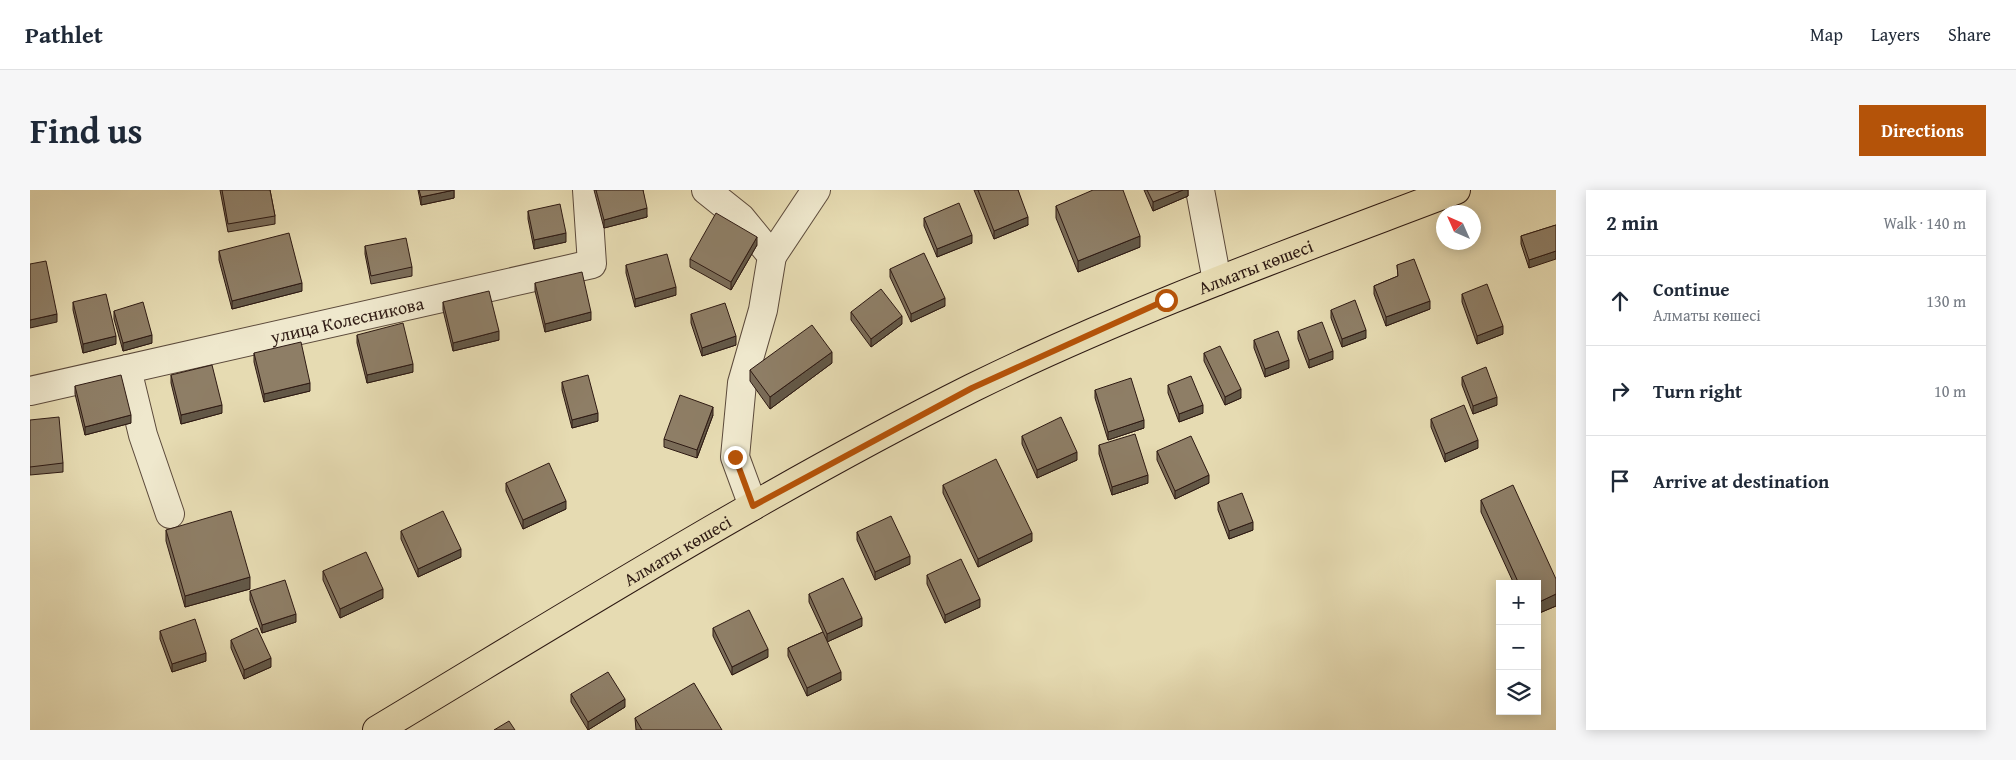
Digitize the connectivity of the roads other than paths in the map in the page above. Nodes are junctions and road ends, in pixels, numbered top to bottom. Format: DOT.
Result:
graph roads {
  1 [pos="587,190"];
  2 [pos="706,190"];
  3 [pos="816,190"];
  4 [pos="1200,190"];
  5 [pos="1456,190"];
  6 [pos="772,256"];
  7 [pos="1218,281"];
  8 [pos="127,369"];
  9 [pos="30,391"];
  10 [pos="753,506"];
  11 [pos="170,514"];
  12 [pos="376,730"];
  1 -- 8 [label="street, улица Колесникова"];
  2 -- 6 [label="street"];
  3 -- 6 [label="street"];
  4 -- 7 [label="street"];
  5 -- 7 [label="main road, Алматы көшесі"];
  6 -- 10 [label="street"];
  7 -- 10 [label="main road, Алматы көшесі"];
  8 -- 9 [label="street, улица Колесникова"];
  8 -- 11 [label="street"];
  10 -- 12 [label="main road, Алматы көшесі"];
}
